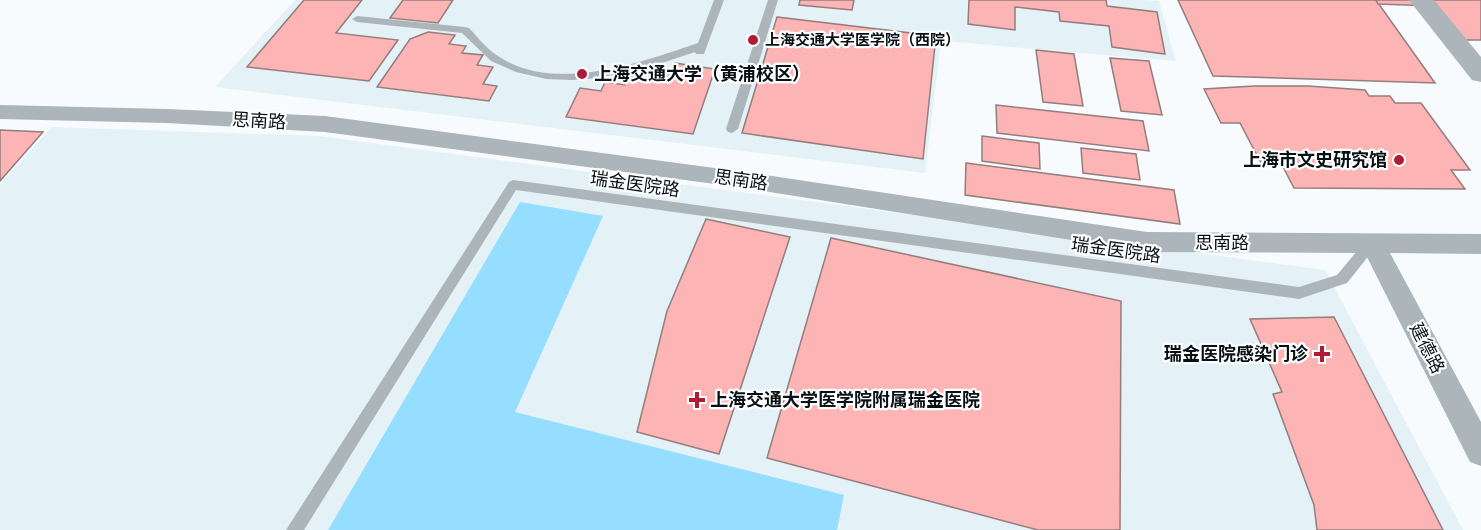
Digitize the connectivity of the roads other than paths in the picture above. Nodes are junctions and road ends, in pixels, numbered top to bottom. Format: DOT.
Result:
graph roads {
  1 [pos="719,0"];
  2 [pos="773,0"];
  3 [pos="1421,0"];
  4 [pos="357,19"];
  5 [pos="1481,74"];
  6 [pos="0,112"];
  7 [pos="732,129"];
  8 [pos="1372,243"];
  9 [pos="1481,244"];
  10 [pos="1481,452"];
  11 [pos="294,530"];
  1 -- 4 [label="lane"];
  2 -- 7 [label="lane"];
  3 -- 5 [label="street"];
  6 -- 8 [label="street, 思南路"];
  8 -- 9 [label="street, 思南路"];
  8 -- 10 [label="street, 建德路"];
  8 -- 11 [label="lane, 瑞金医院路"];
}
